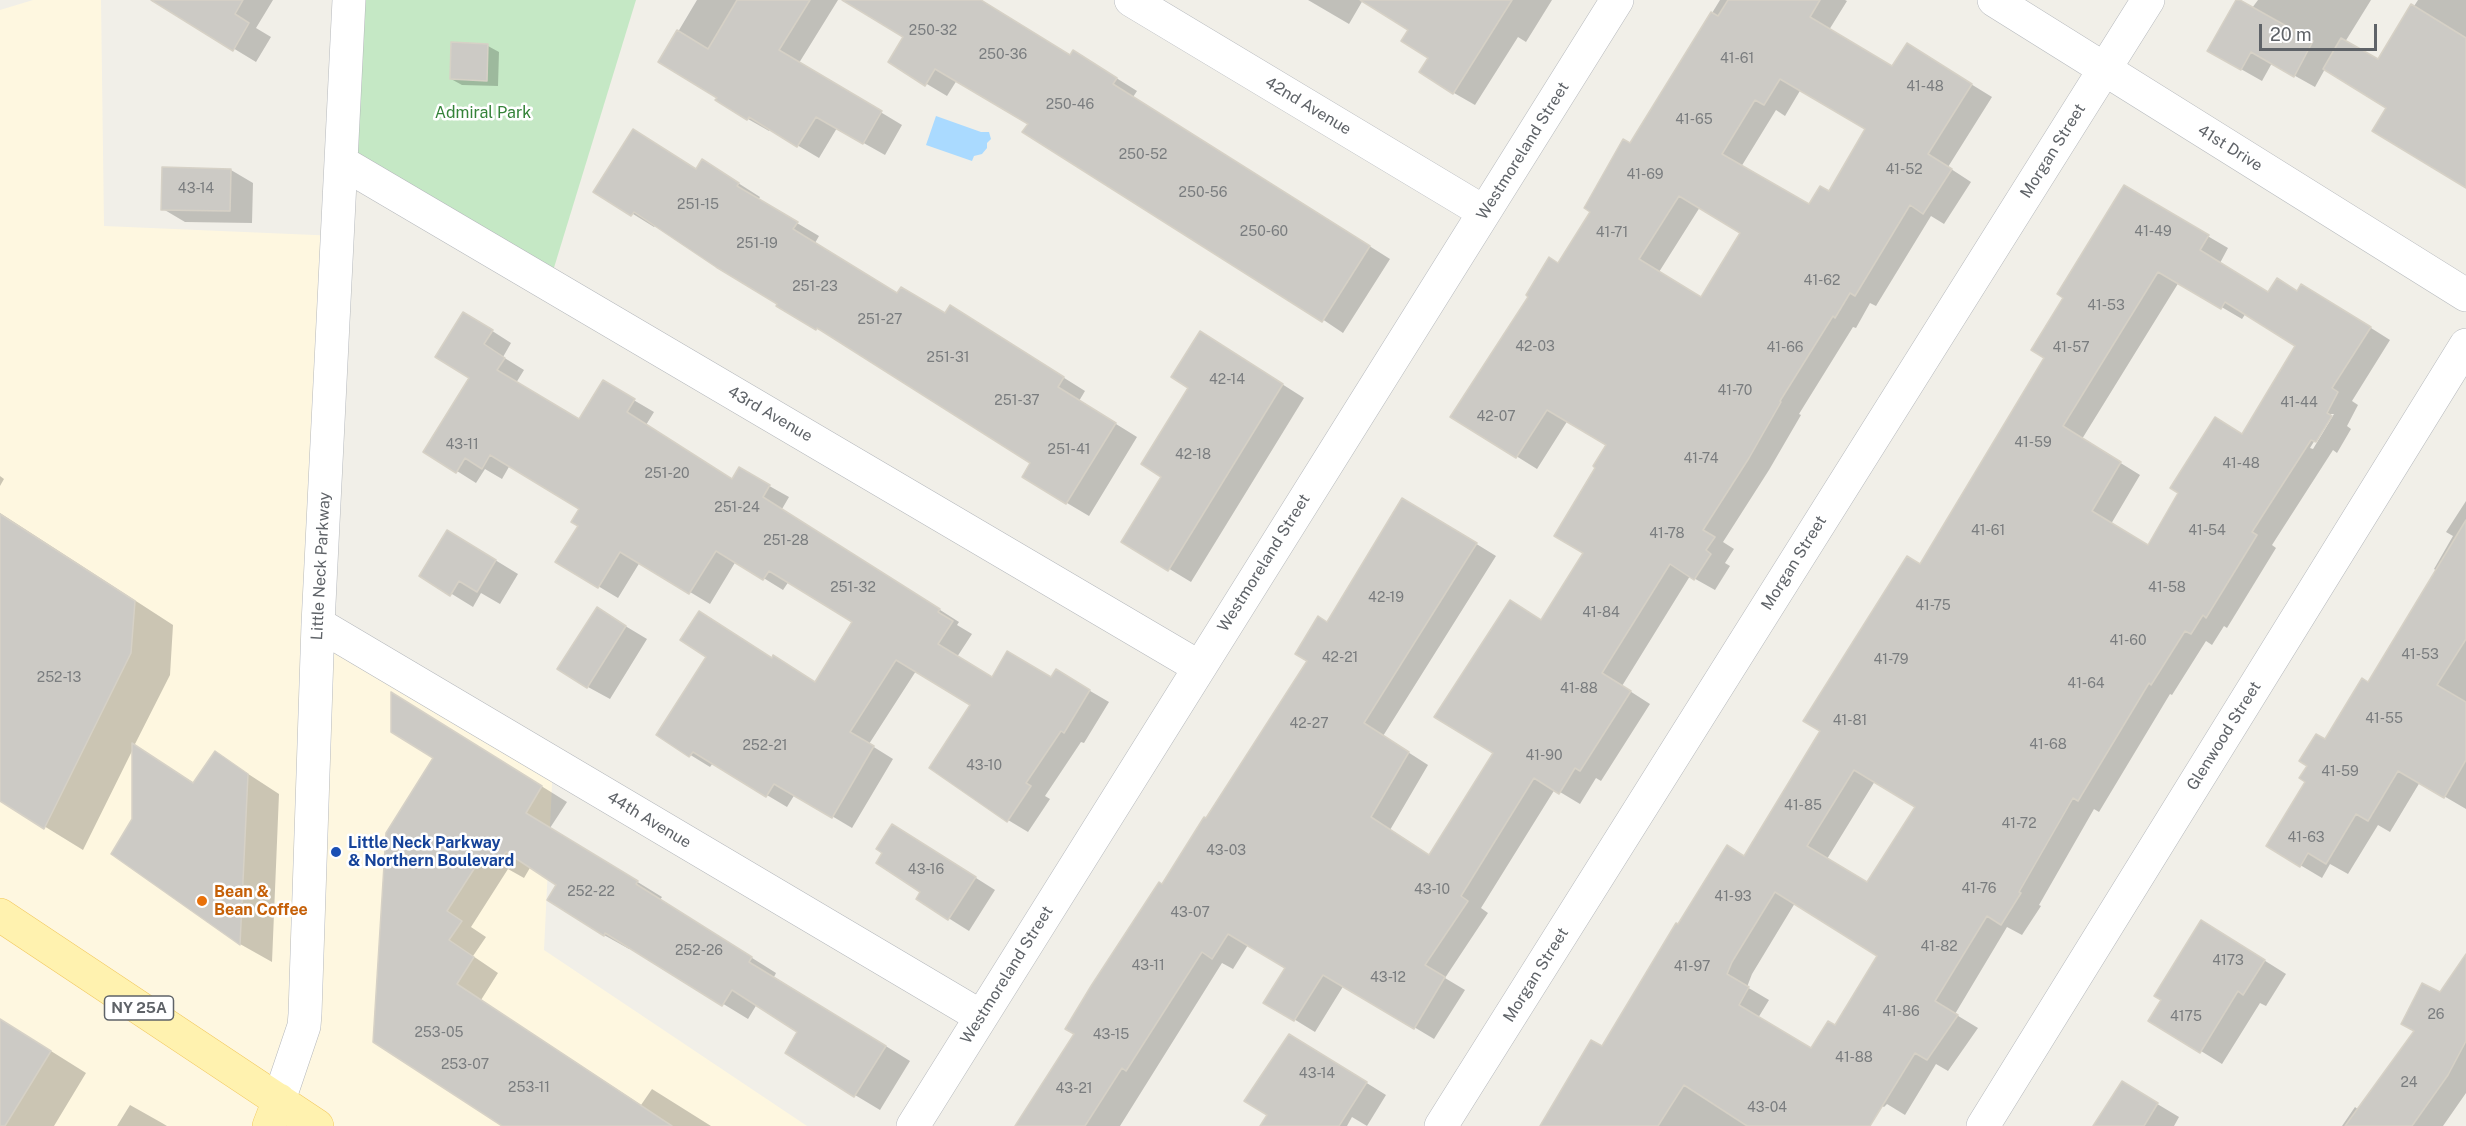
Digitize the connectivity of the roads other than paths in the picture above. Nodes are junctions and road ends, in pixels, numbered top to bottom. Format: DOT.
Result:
graph roads {
  1 [pos="349,0"];
  2 [pos="1131,0"];
  3 [pos="1617,0"];
  4 [pos="1994,0"];
  5 [pos="2148,0"];
  6 [pos="2104,69"];
  7 [pos="341,162"];
  8 [pos="1484,212"];
  9 [pos="2466,296"];
  10 [pos="2466,345"];
  11 [pos="318,624"];
  12 [pos="1199,667"];
  13 [pos="0,915"];
  14 [pos="980,1016"];
  15 [pos="274,1113"];
  16 [pos="317,1126"];
  17 [pos="913,1126"];
  18 [pos="1441,1126"];
  19 [pos="1983,1126"];
  1 -- 7 [label="street, Little Neck Parkway"];
  2 -- 8 [label="street, 42nd Avenue"];
  3 -- 8 [label="street, Westmoreland Street"];
  4 -- 6 [label="street, 41st Drive"];
  5 -- 6 [label="street, Morgan Street"];
  6 -- 9 [label="street, 41st Drive"];
  6 -- 18 [label="street, Morgan Street"];
  7 -- 11 [label="street, Little Neck Parkway"];
  7 -- 12 [label="street, 43rd Avenue"];
  8 -- 12 [label="street, Westmoreland Street"];
  10 -- 19 [label="street, Glenwood Street"];
  11 -- 14 [label="street, 44th Avenue"];
  11 -- 15 [label="street, Little Neck Parkway"];
  12 -- 14 [label="street, Westmoreland Street"];
  13 -- 15 [label="main road, NY 25A"];
  14 -- 17 [label="street, Westmoreland Street"];
  15 -- 16 [label="main road, NY 25A"];
}
